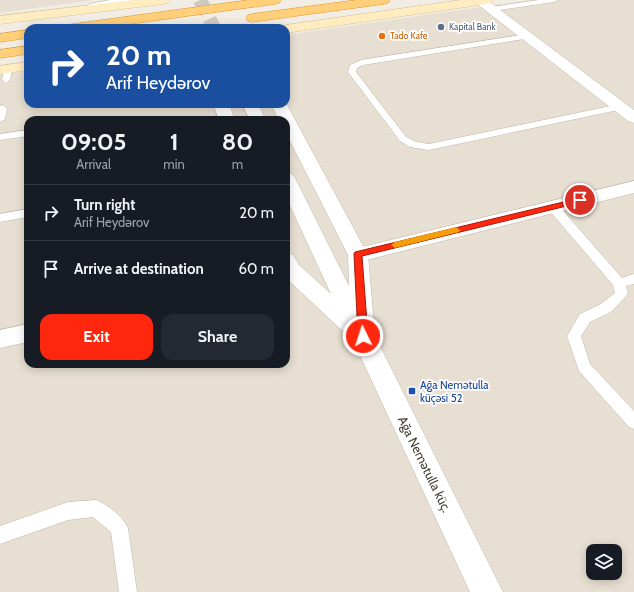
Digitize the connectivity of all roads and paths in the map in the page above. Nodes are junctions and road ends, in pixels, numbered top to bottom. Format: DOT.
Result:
graph roads {
  1 [pos="129,0"];
  2 [pos="163,0"];
  3 [pos="275,0"];
  4 [pos="384,0"];
  5 [pos="554,0"];
  6 [pos="486,3"];
  7 [pos="75,11"];
  8 [pos="0,20"];
  9 [pos="237,20"];
  10 [pos="102,24"];
  11 [pos="290,28"];
  12 [pos="24,35"];
  13 [pos="527,36"];
  14 [pos="0,38"];
  15 [pos="24,51"];
  16 [pos="0,54"];
  17 [pos="24,67"];
  18 [pos="5,73"];
  19 [pos="620,107"];
  20 [pos="2,108"];
  21 [pos="634,118"];
  22 [pos="0,119"];
  23 [pos="290,125"];
  24 [pos="24,134"];
  25 [pos="0,137"];
  26 [pos="290,186"];
  27 [pos="634,187"];
  28 [pos="554,207"];
  29 [pos="24,214"];
  30 [pos="0,218"];
  31 [pos="358,254"];
  32 [pos="290,269"];
  33 [pos="634,279"];
  34 [pos="619,283"];
  35 [pos="24,334"];
  36 [pos="363,336"];
  37 [pos="0,339"];
  38 [pos="634,422"];
  39 [pos="0,535"];
  40 [pos="128,592"];
  41 [pos="487,592"];
  1 -- 7 [label="street"];
  2 -- 7 [label="main road"];
  3 -- 10 [label="highway"];
  4 -- 9 [label="highway"];
  5 -- 6 [label="lane"];
  6 -- 11 [label="main road"];
  6 -- 13 [label="street"];
  7 -- 8 [label="main road"];
  12 -- 14 [label="highway"];
  13 -- 19 [label="street"];
  13 -- 19 [label="lane"];
  15 -- 16 [label="highway"];
  17 -- 18 [label="main road"];
  19 -- 21 [label="street"];
  20 -- 22 [label="lane"];
  23 -- 31 [label="street"];
  24 -- 25 [label="lane"];
  26 -- 36 [label="street"];
  27 -- 28 [label="street"];
  28 -- 31 [label="street"];
  28 -- 34 [label="lane"];
  29 -- 30 [label="lane"];
  31 -- 36 [label="street, Ağa Nemətulla küç."];
  32 -- 36 [label="street, Ağa Nemətulla küç."];
  33 -- 34 [label="lane"];
  34 -- 38 [label="lane"];
  35 -- 37 [label="street"];
  36 -- 41 [label="street, Ağa Nemətulla küç."];
  39 -- 40 [label="lane"];
}
